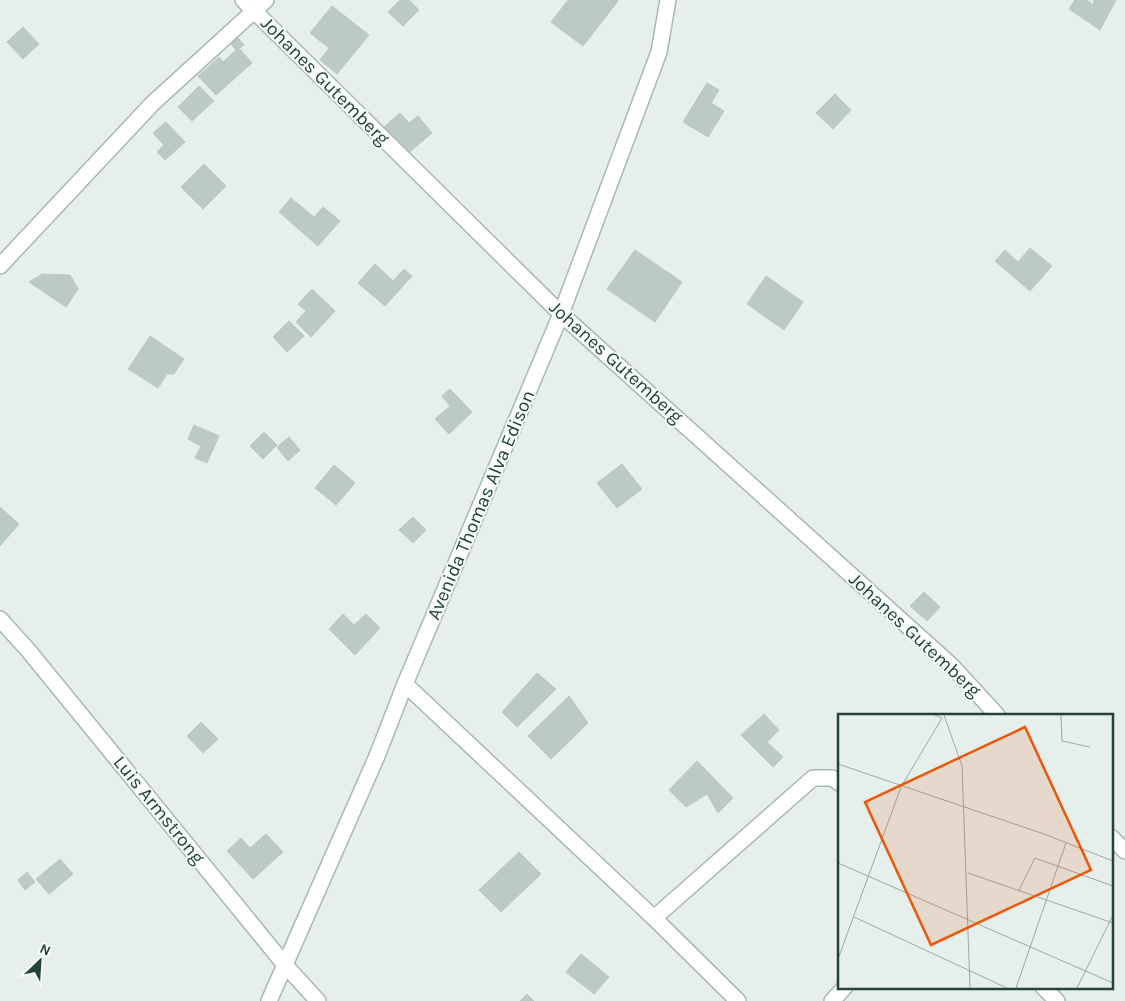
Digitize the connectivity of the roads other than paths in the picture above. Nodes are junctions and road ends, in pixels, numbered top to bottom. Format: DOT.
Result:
graph roads {
  1 [pos="266,0"];
  2 [pos="668,0"];
  3 [pos="248,5"];
  4 [pos="0,266"];
  5 [pos="562,314"];
  6 [pos="0,620"];
  7 [pos="405,684"];
  8 [pos="996,714"];
  9 [pos="838,782"];
  10 [pos="1112,838"];
  11 [pos="1125,851"];
  12 [pos="654,918"];
  13 [pos="285,965"];
  14 [pos="844,988"];
  15 [pos="1044,988"];
  16 [pos="269,1001"];
  17 [pos="318,1001"];
  18 [pos="738,1001"];
  19 [pos="832,1001"];
  20 [pos="1057,1001"];
  1 -- 3 [label="street"];
  2 -- 5 [label="street, Avenida Thomas Alva Edison"];
  3 -- 4 [label="street"];
  3 -- 5 [label="street, Johanes Gutemberg"];
  5 -- 7 [label="street, Avenida Thomas Alva Edison"];
  5 -- 8 [label="street, Johanes Gutemberg"];
  6 -- 13 [label="street, Luis Armstrong"];
  7 -- 12 [label="street"];
  7 -- 13 [label="street, Avenida Thomas Alva Edison"];
  9 -- 12 [label="street"];
  10 -- 11 [label="street"];
  12 -- 18 [label="street"];
  13 -- 16 [label="street, Avenida Thomas Alva Edison"];
  13 -- 17 [label="street, Luis Armstrong"];
  14 -- 19 [label="street"];
  15 -- 20 [label="street"];
}
